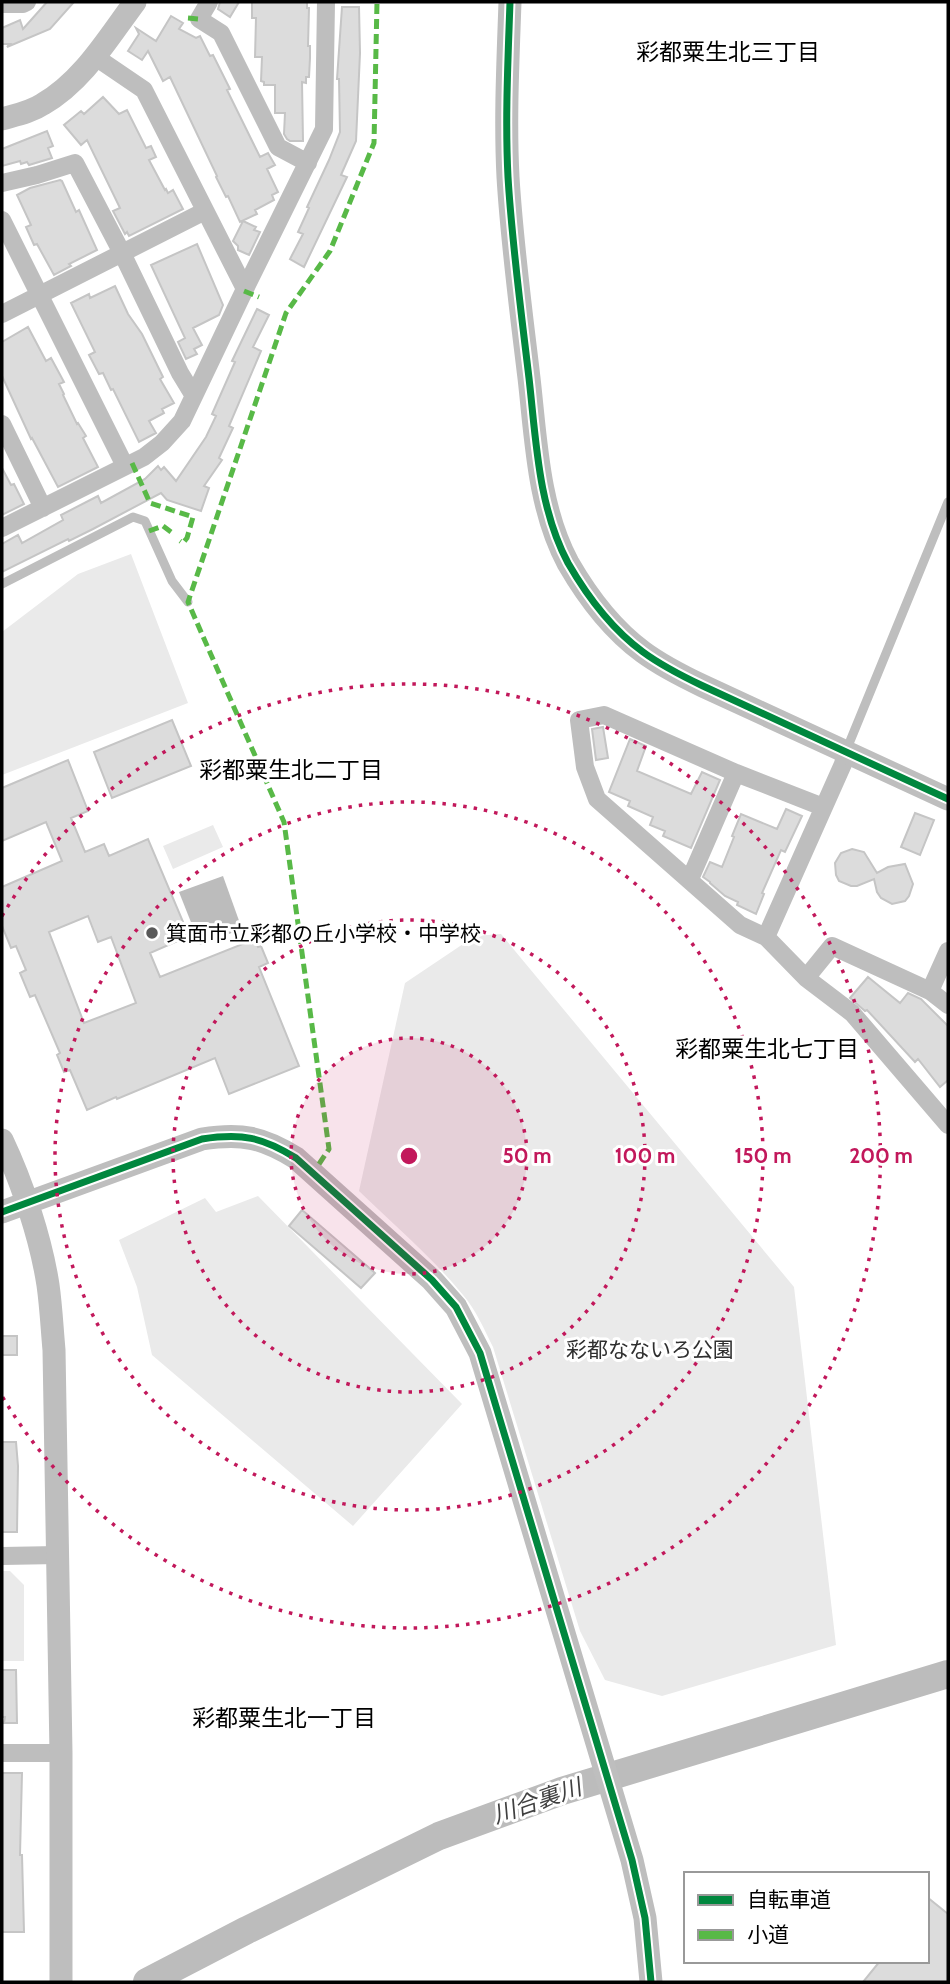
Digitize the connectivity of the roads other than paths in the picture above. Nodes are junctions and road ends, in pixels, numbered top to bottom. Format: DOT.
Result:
graph roads {
  1 [pos="27,2"];
  2 [pos="135,2"];
  3 [pos="209,2"];
  4 [pos="326,2"];
  5 [pos="510,2"];
  6 [pos="2,5"];
  7 [pos="94,56"];
  8 [pos="2,119"];
  9 [pos="308,163"];
  10 [pos="2,183"];
  11 [pos="205,211"];
  12 [pos="2,220"];
  13 [pos="122,253"];
  14 [pos="245,289"];
  15 [pos="40,295"];
  16 [pos="2,314"];
  17 [pos="194,396"];
  18 [pos="2,424"];
  19 [pos="125,466"];
  20 [pos="948,502"];
  21 [pos="43,508"];
  22 [pos="2,528"];
  23 [pos="2,584"];
  24 [pos="188,603"];
  25 [pos="846,752"];
  26 [pos="736,773"];
  27 [pos="948,799"];
  28 [pos="823,807"];
  29 [pos="690,879"];
  30 [pos="766,937"];
  31 [pos="948,951"];
  32 [pos="806,978"];
  33 [pos="930,991"];
  34 [pos="948,1005"];
  35 [pos="948,1125"];
  36 [pos="2,1140"];
  37 [pos="26,1203"];
  38 [pos="2,1212"];
  39 [pos="58,1555"];
  40 [pos="2,1556"];
  41 [pos="61,1753"];
  42 [pos="2,1754"];
  43 [pos="61,1982"];
  44 [pos="651,1982"];
  1 -- 6 [label="street"];
  2 -- 7 [label="street"];
  3 -- 9 [label="street"];
  4 -- 9 [label="street"];
  5 -- 25 [label="street"];
  7 -- 8 [label="street"];
  7 -- 11 [label="street"];
  9 -- 14 [label="street"];
  10 -- 13 [label="street"];
  11 -- 13 [label="street"];
  11 -- 14 [label="street"];
  12 -- 15 [label="street"];
  13 -- 15 [label="street"];
  13 -- 17 [label="street"];
  14 -- 17 [label="street"];
  15 -- 16 [label="street"];
  15 -- 19 [label="street"];
  17 -- 19 [label="street"];
  18 -- 21 [label="street"];
  19 -- 21 [label="street"];
  20 -- 25 [label="lane"];
  21 -- 22 [label="street"];
  23 -- 24 [label="lane"];
  25 -- 27 [label="street"];
  25 -- 28 [label="street"];
  26 -- 28 [label="street"];
  26 -- 29 [label="street"];
  26 -- 29 [label="street"];
  28 -- 30 [label="street"];
  29 -- 30 [label="street"];
  30 -- 32 [label="street"];
  31 -- 33 [label="street"];
  32 -- 33 [label="street"];
  32 -- 35 [label="street"];
  33 -- 34 [label="street"];
  36 -- 37 [label="street"];
  37 -- 38 [label="street"];
  37 -- 39 [label="street"];
  37 -- 44 [label="street"];
  39 -- 40 [label="street"];
  39 -- 41 [label="street"];
  41 -- 42 [label="street"];
  41 -- 43 [label="street"];
}
